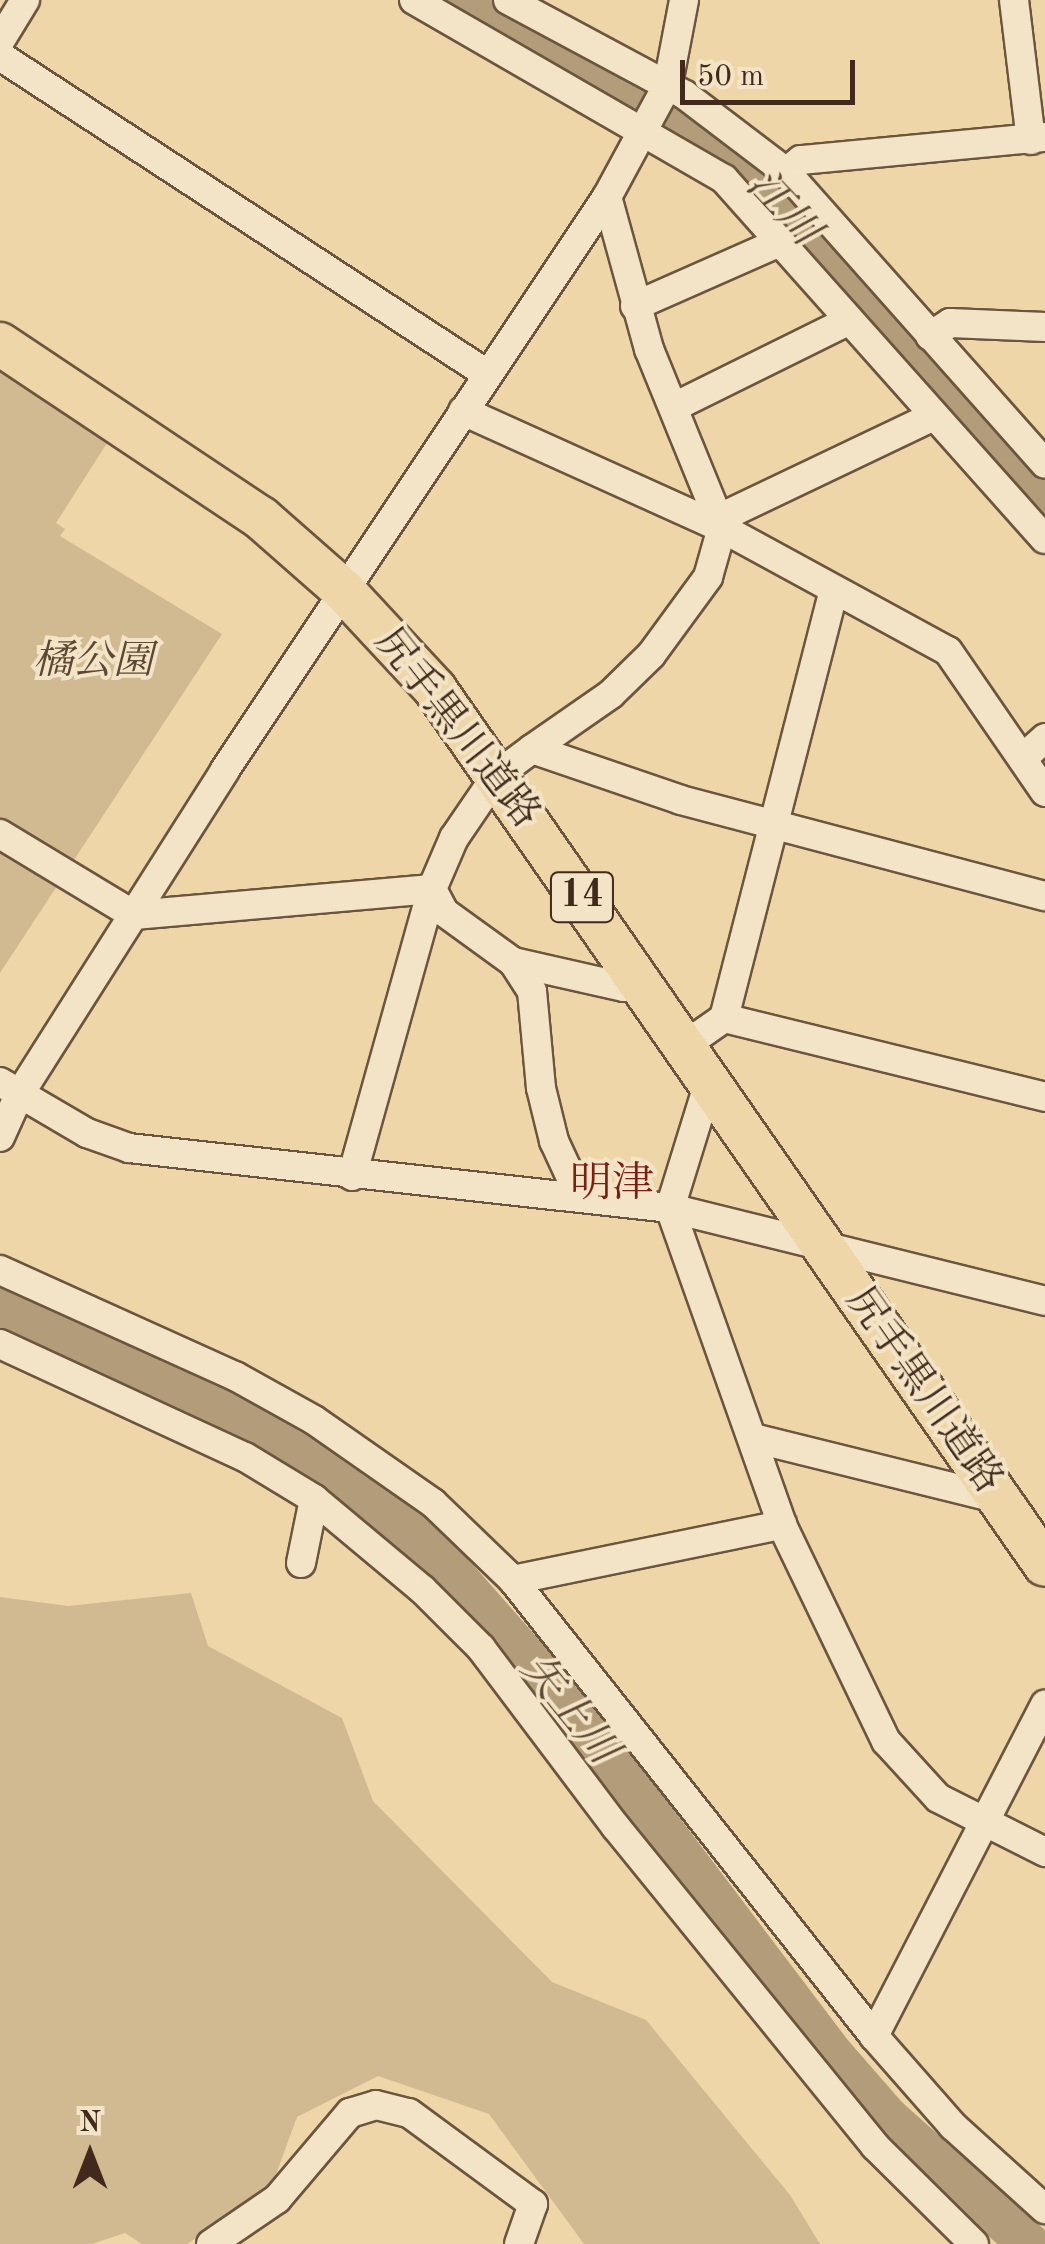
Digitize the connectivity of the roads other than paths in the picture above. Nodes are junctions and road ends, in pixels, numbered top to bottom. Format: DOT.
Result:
graph roads {
  1 [pos="25,0"];
  2 [pos="414,0"];
  3 [pos="508,0"];
  4 [pos="684,0"];
  5 [pos="1014,0"];
  6 [pos="0,40"];
  7 [pos="0,56"];
  8 [pos="666,89"];
  9 [pos="646,124"];
  10 [pos="1038,138"];
  11 [pos="786,172"];
  12 [pos="607,197"];
  13 [pos="778,243"];
  14 [pos="635,306"];
  15 [pos="848,321"];
  16 [pos="0,323"];
  17 [pos="1045,327"];
  18 [pos="930,336"];
  19 [pos="0,344"];
  20 [pos="487,374"];
  21 [pos="674,407"];
  22 [pos="463,411"];
  23 [pos="934,416"];
  24 [pos="1045,464"];
  25 [pos="722,522"];
  26 [pos="1045,539"];
  27 [pos="349,583"];
  28 [pos="833,592"];
  29 [pos="1045,738"];
  30 [pos="1023,758"];
  31 [pos="514,761"];
  32 [pos="1045,792"];
  33 [pos="774,824"];
  34 [pos="0,834"];
  35 [pos="432,889"];
  36 [pos="1045,896"];
  37 [pos="134,915"];
  38 [pos="513,962"];
  39 [pos="643,983"];
  40 [pos="712,1026"];
  41 [pos="710,1080"];
  42 [pos="9,1089"];
  43 [pos="1045,1097"];
  44 [pos="0,1136"];
  45 [pos="352,1176"];
  46 [pos="578,1195"];
  47 [pos="670,1208"];
  48 [pos="833,1245"];
  49 [pos="0,1270"];
  50 [pos="1045,1301"];
  51 [pos="0,1344"];
  52 [pos="754,1438"];
  53 [pos="996,1498"];
  54 [pos="314,1499"];
  55 [pos="782,1524"];
  56 [pos="1045,1536"];
  57 [pos="301,1562"];
  58 [pos="1045,1564"];
  59 [pos="513,1580"];
  60 [pos="1045,1705"];
  61 [pos="985,1822"];
  62 [pos="1045,1852"];
  63 [pos="874,2036"];
  64 [pos="1045,2208"];
  65 [pos="211,2244"];
  66 [pos="519,2244"];
  67 [pos="974,2244"];
  1 -- 6 [label="street"];
  2 -- 9 [label="street"];
  3 -- 8 [label="street"];
  4 -- 8 [label="street"];
  5 -- 10 [label="street"];
  7 -- 20 [label="street"];
  8 -- 9 [label="street"];
  8 -- 11 [label="street"];
  9 -- 12 [label="street"];
  9 -- 13 [label="street"];
  10 -- 11 [label="street"];
  11 -- 18 [label="street"];
  12 -- 14 [label="street"];
  12 -- 20 [label="street"];
  13 -- 14 [label="street"];
  13 -- 15 [label="street"];
  14 -- 21 [label="street"];
  15 -- 21 [label="street"];
  15 -- 23 [label="street"];
  16 -- 27 [label="main road, 尻手黒川道路 / 14"];
  17 -- 18 [label="street"];
  18 -- 24 [label="street"];
  19 -- 27 [label="main road, 尻手黒川道路 / 14"];
  20 -- 22 [label="street"];
  21 -- 25 [label="street"];
  22 -- 25 [label="street"];
  22 -- 27 [label="street"];
  23 -- 25 [label="street"];
  23 -- 26 [label="street"];
  25 -- 28 [label="street"];
  25 -- 31 [label="street"];
  27 -- 31 [label="main road, 尻手黒川道路 / 14"];
  27 -- 37 [label="street"];
  28 -- 30 [label="street"];
  28 -- 33 [label="street"];
  29 -- 30 [label="street"];
  30 -- 32 [label="street"];
  31 -- 33 [label="street"];
  31 -- 35 [label="street"];
  31 -- 39 [label="main road, 尻手黒川道路 / 14"];
  31 -- 40 [label="main road, 尻手黒川道路 / 14"];
  33 -- 36 [label="street"];
  33 -- 40 [label="street"];
  34 -- 37 [label="street"];
  35 -- 37 [label="street"];
  35 -- 38 [label="street"];
  35 -- 45 [label="street"];
  37 -- 42 [label="street"];
  38 -- 39 [label="street"];
  38 -- 46 [label="street"];
  39 -- 41 [label="main road, 尻手黒川道路 / 14"];
  40 -- 43 [label="street"];
  40 -- 48 [label="main road, 尻手黒川道路 / 14"];
  41 -- 47 [label="street"];
  41 -- 48 [label="main road, 尻手黒川道路 / 14"];
  42 -- 44 [label="street"];
  42 -- 45 [label="street"];
  45 -- 46 [label="street"];
  46 -- 47 [label="street"];
  47 -- 48 [label="street"];
  47 -- 52 [label="street"];
  48 -- 50 [label="street"];
  48 -- 53 [label="main road, 尻手黒川道路 / 14"];
  48 -- 56 [label="main road, 尻手黒川道路 / 14"];
  49 -- 59 [label="street"];
  51 -- 54 [label="street"];
  52 -- 53 [label="street"];
  52 -- 55 [label="street"];
  53 -- 58 [label="main road, 尻手黒川道路 / 14"];
  54 -- 57 [label="street"];
  54 -- 67 [label="street"];
  55 -- 59 [label="street"];
  55 -- 61 [label="street"];
  59 -- 63 [label="street"];
  60 -- 61 [label="street"];
  61 -- 62 [label="street"];
  61 -- 63 [label="street"];
  63 -- 64 [label="street"];
  65 -- 66 [label="street"];
}
